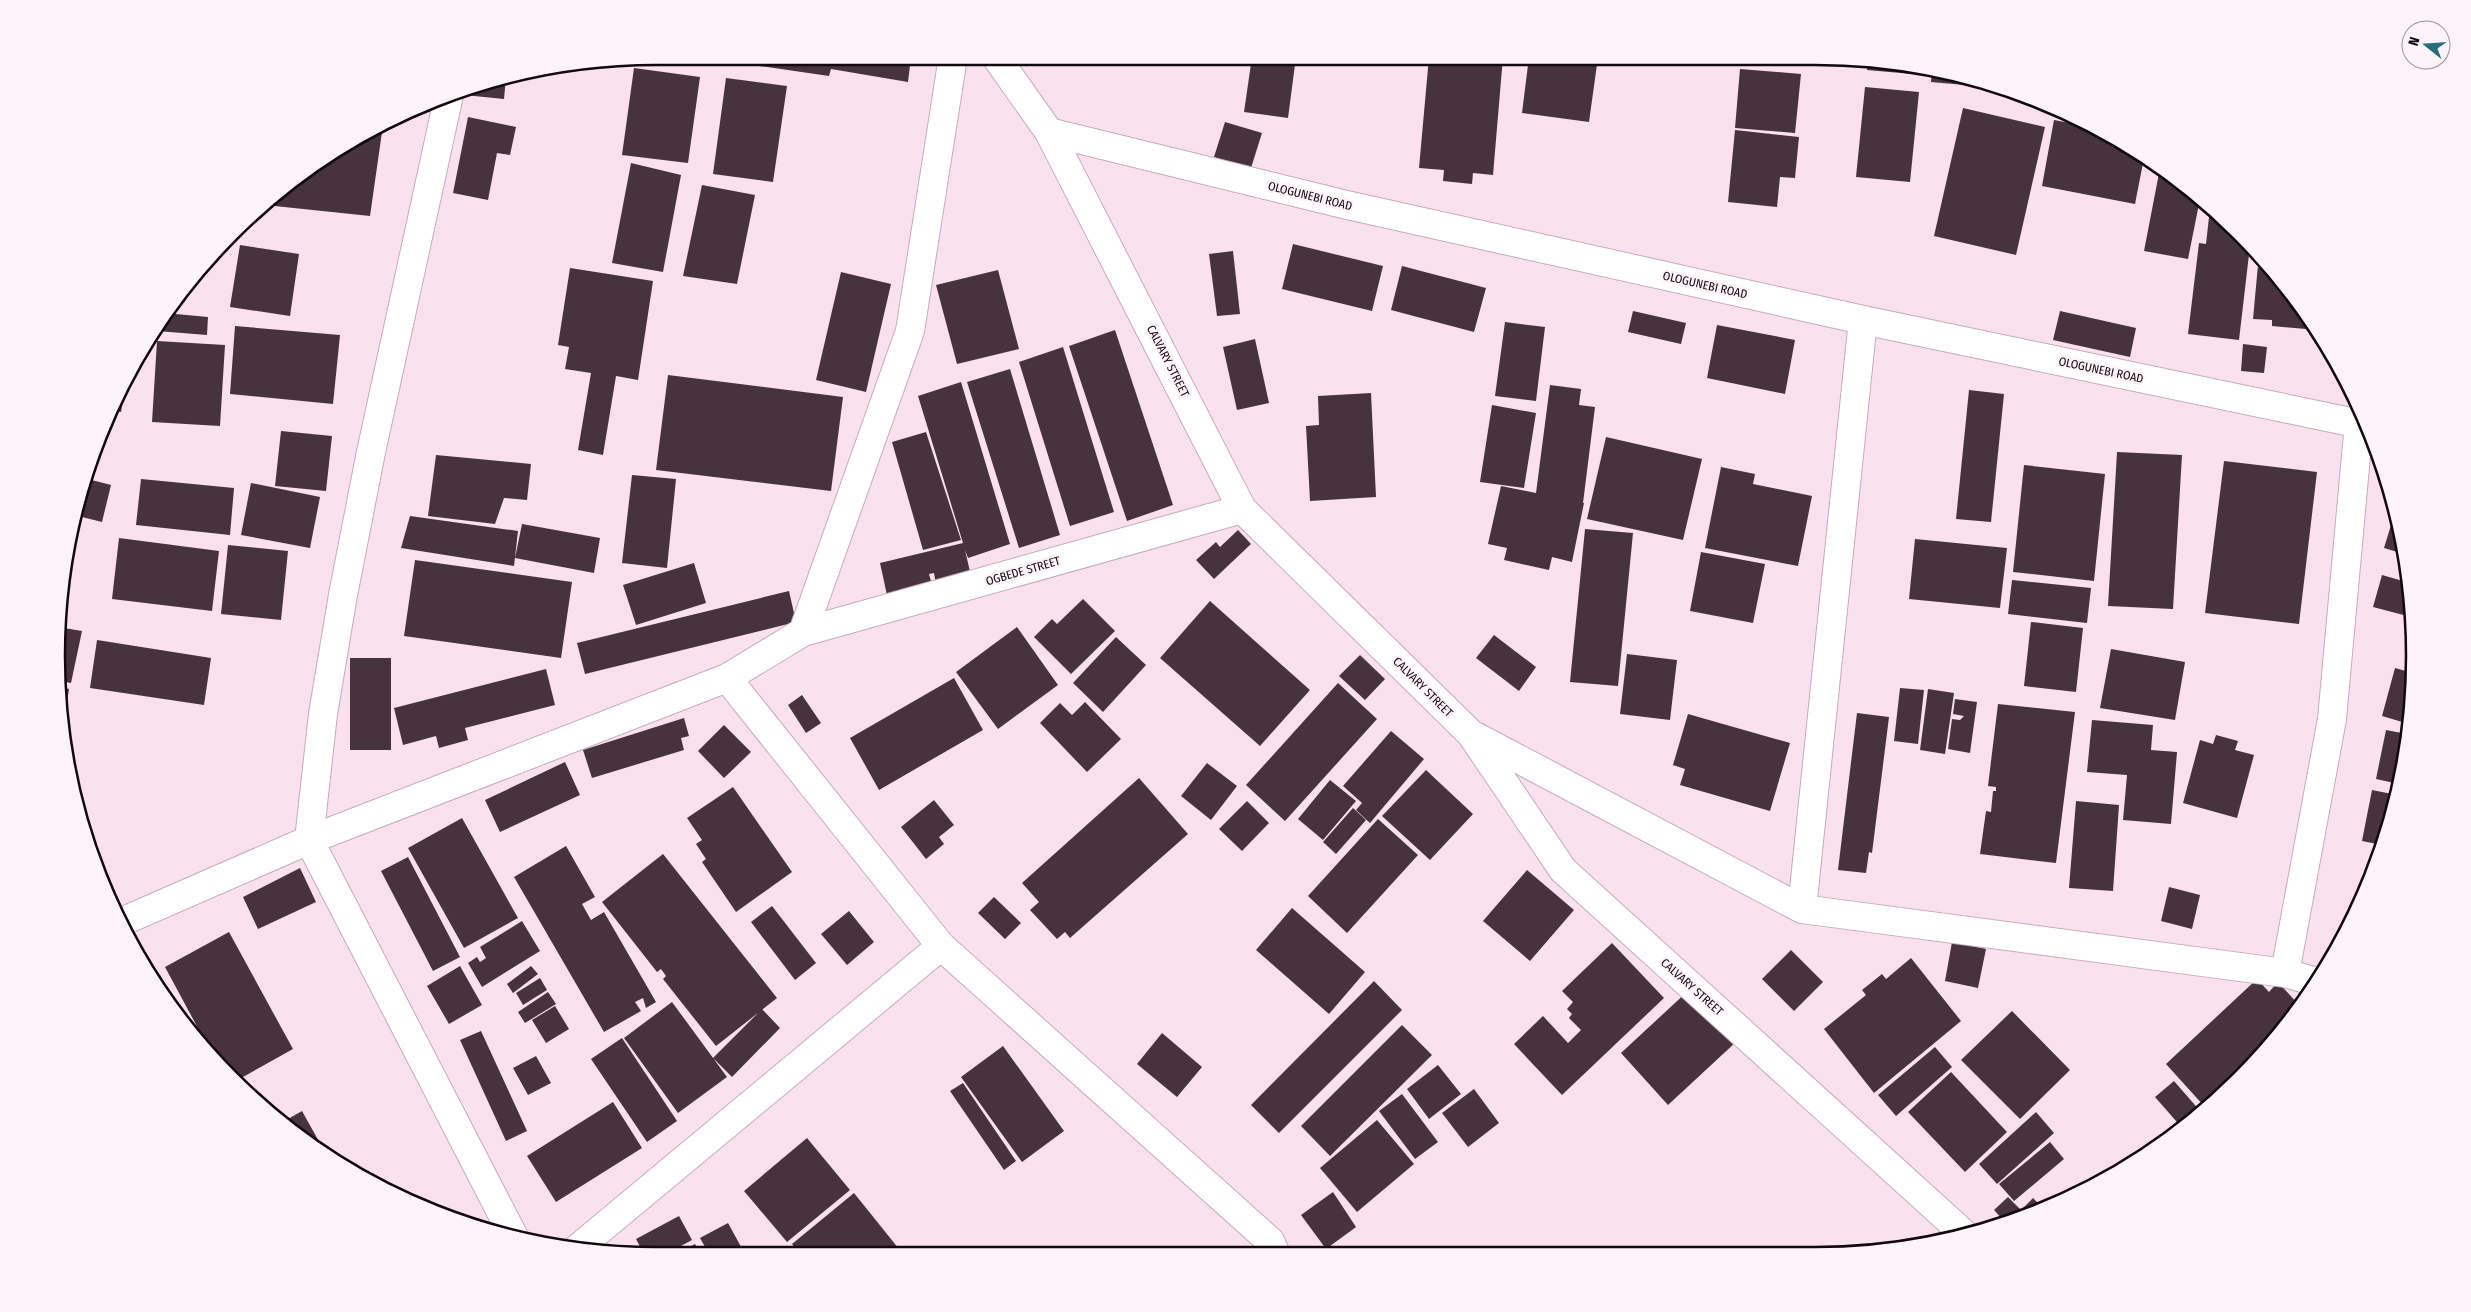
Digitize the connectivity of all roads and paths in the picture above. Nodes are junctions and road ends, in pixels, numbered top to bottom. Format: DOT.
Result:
graph roads {
  1 [pos="952,65"];
  2 [pos="1002,65"];
  3 [pos="447,103"];
  4 [pos="1048,132"];
  5 [pos="1863,320"];
  6 [pos="2358,423"];
  7 [pos="2361,431"];
  8 [pos="1242,509"];
  9 [pos="803,632"];
  10 [pos="727,678"];
  11 [pos="1471,734"];
  12 [pos="309,840"];
  13 [pos="1802,908"];
  14 [pos="127,919"];
  15 [pos="941,946"];
  16 [pos="2285,973"];
  17 [pos="2309,980"];
  18 [pos="510,1229"];
  19 [pos="1959,1229"];
  20 [pos="585,1243"];
  21 [pos="1273,1247"];
  1 -- 9 [label="street"];
  2 -- 4 [label="street, CALVARY STREET"];
  3 -- 12 [label="street"];
  4 -- 5 [label="street, OLOGUNEBI ROAD"];
  4 -- 8 [label="street, CALVARY STREET"];
  5 -- 6 [label="street, OLOGUNEBI ROAD"];
  5 -- 13 [label="street"];
  7 -- 16 [label="street"];
  8 -- 9 [label="street, OGBEDE STREET"];
  8 -- 11 [label="street, CALVARY STREET"];
  9 -- 10 [label="street, OGBEDE STREET"];
  10 -- 12 [label="street, OGBEDE STREET"];
  10 -- 15 [label="street"];
  11 -- 13 [label="street"];
  11 -- 19 [label="street, CALVARY STREET"];
  12 -- 14 [label="street, OGBEDE STREET"];
  12 -- 18 [label="street"];
  13 -- 16 [label="street"];
  15 -- 20 [label="street"];
  15 -- 21 [label="street"];
  16 -- 17 [label="street"];
}
